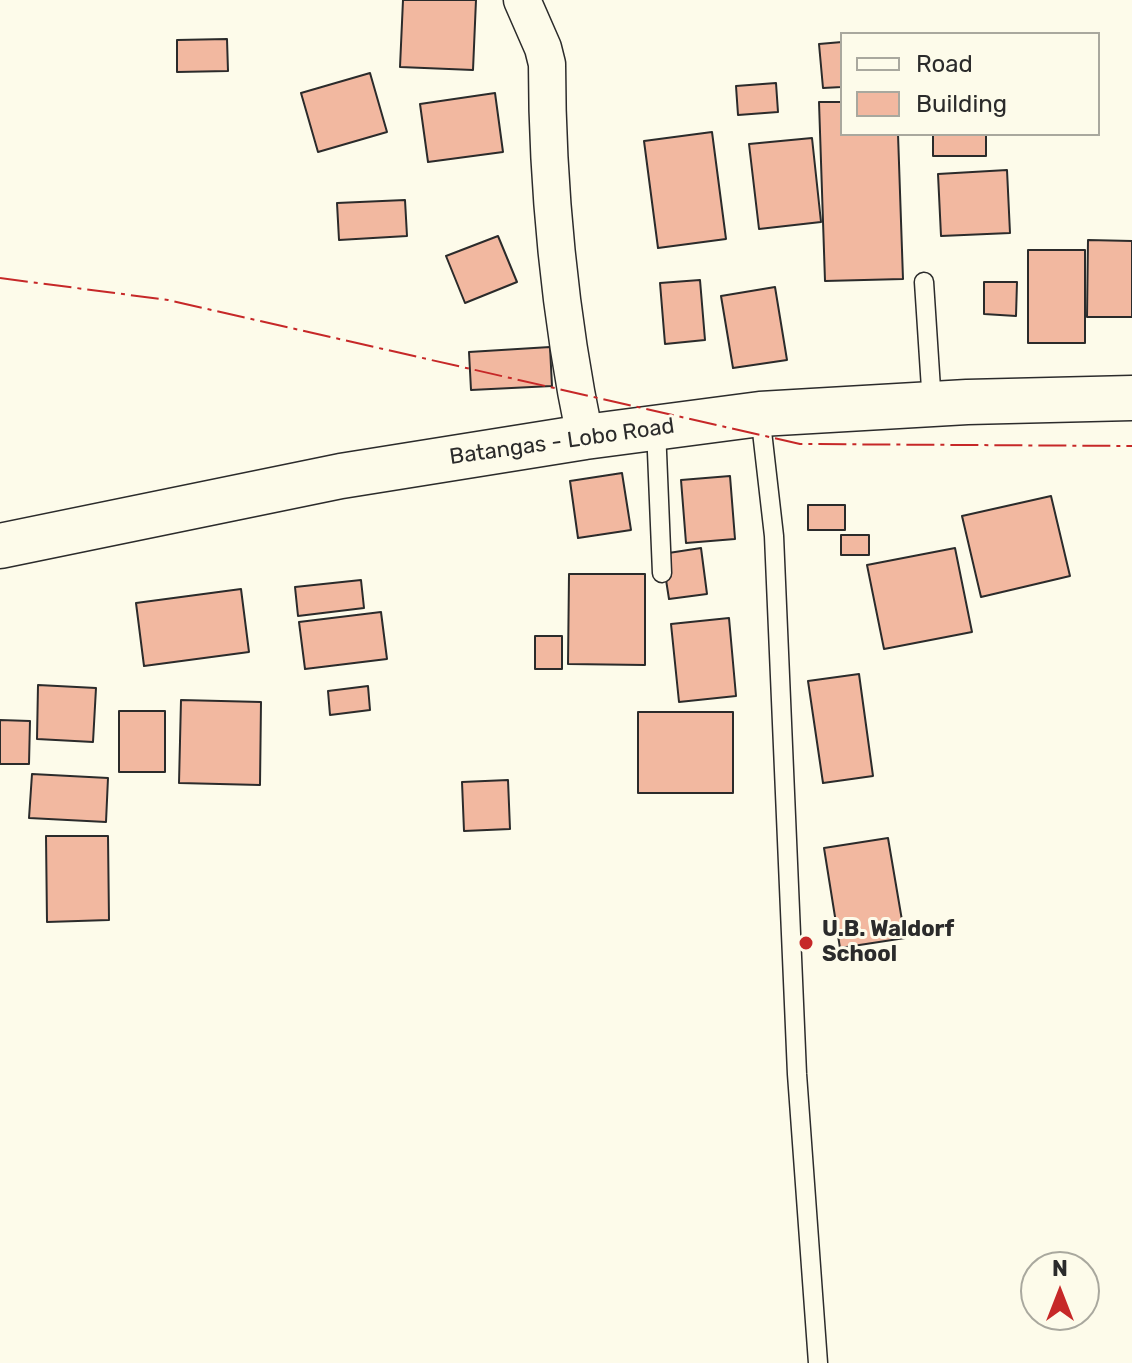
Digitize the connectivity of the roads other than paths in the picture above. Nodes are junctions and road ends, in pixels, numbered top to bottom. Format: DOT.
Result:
graph roads {
  1 [pos="522,0"];
  2 [pos="924,282"];
  3 [pos="1132,398"];
  4 [pos="932,404"];
  5 [pos="760,414"];
  6 [pos="656,428"];
  7 [pos="585,437"];
  8 [pos="0,546"];
  9 [pos="662,573"];
  10 [pos="818,1363"];
  1 -- 7 [label="street"];
  2 -- 4 [label="lane"];
  3 -- 4 [label="main road, Batangas - Lobo Road"];
  4 -- 5 [label="main road, Batangas - Lobo Road"];
  5 -- 6 [label="main road, Batangas - Lobo Road"];
  5 -- 10 [label="lane"];
  6 -- 7 [label="main road, Batangas - Lobo Road"];
  6 -- 9 [label="lane"];
  7 -- 8 [label="main road, Batangas - Lobo Road"];
}
